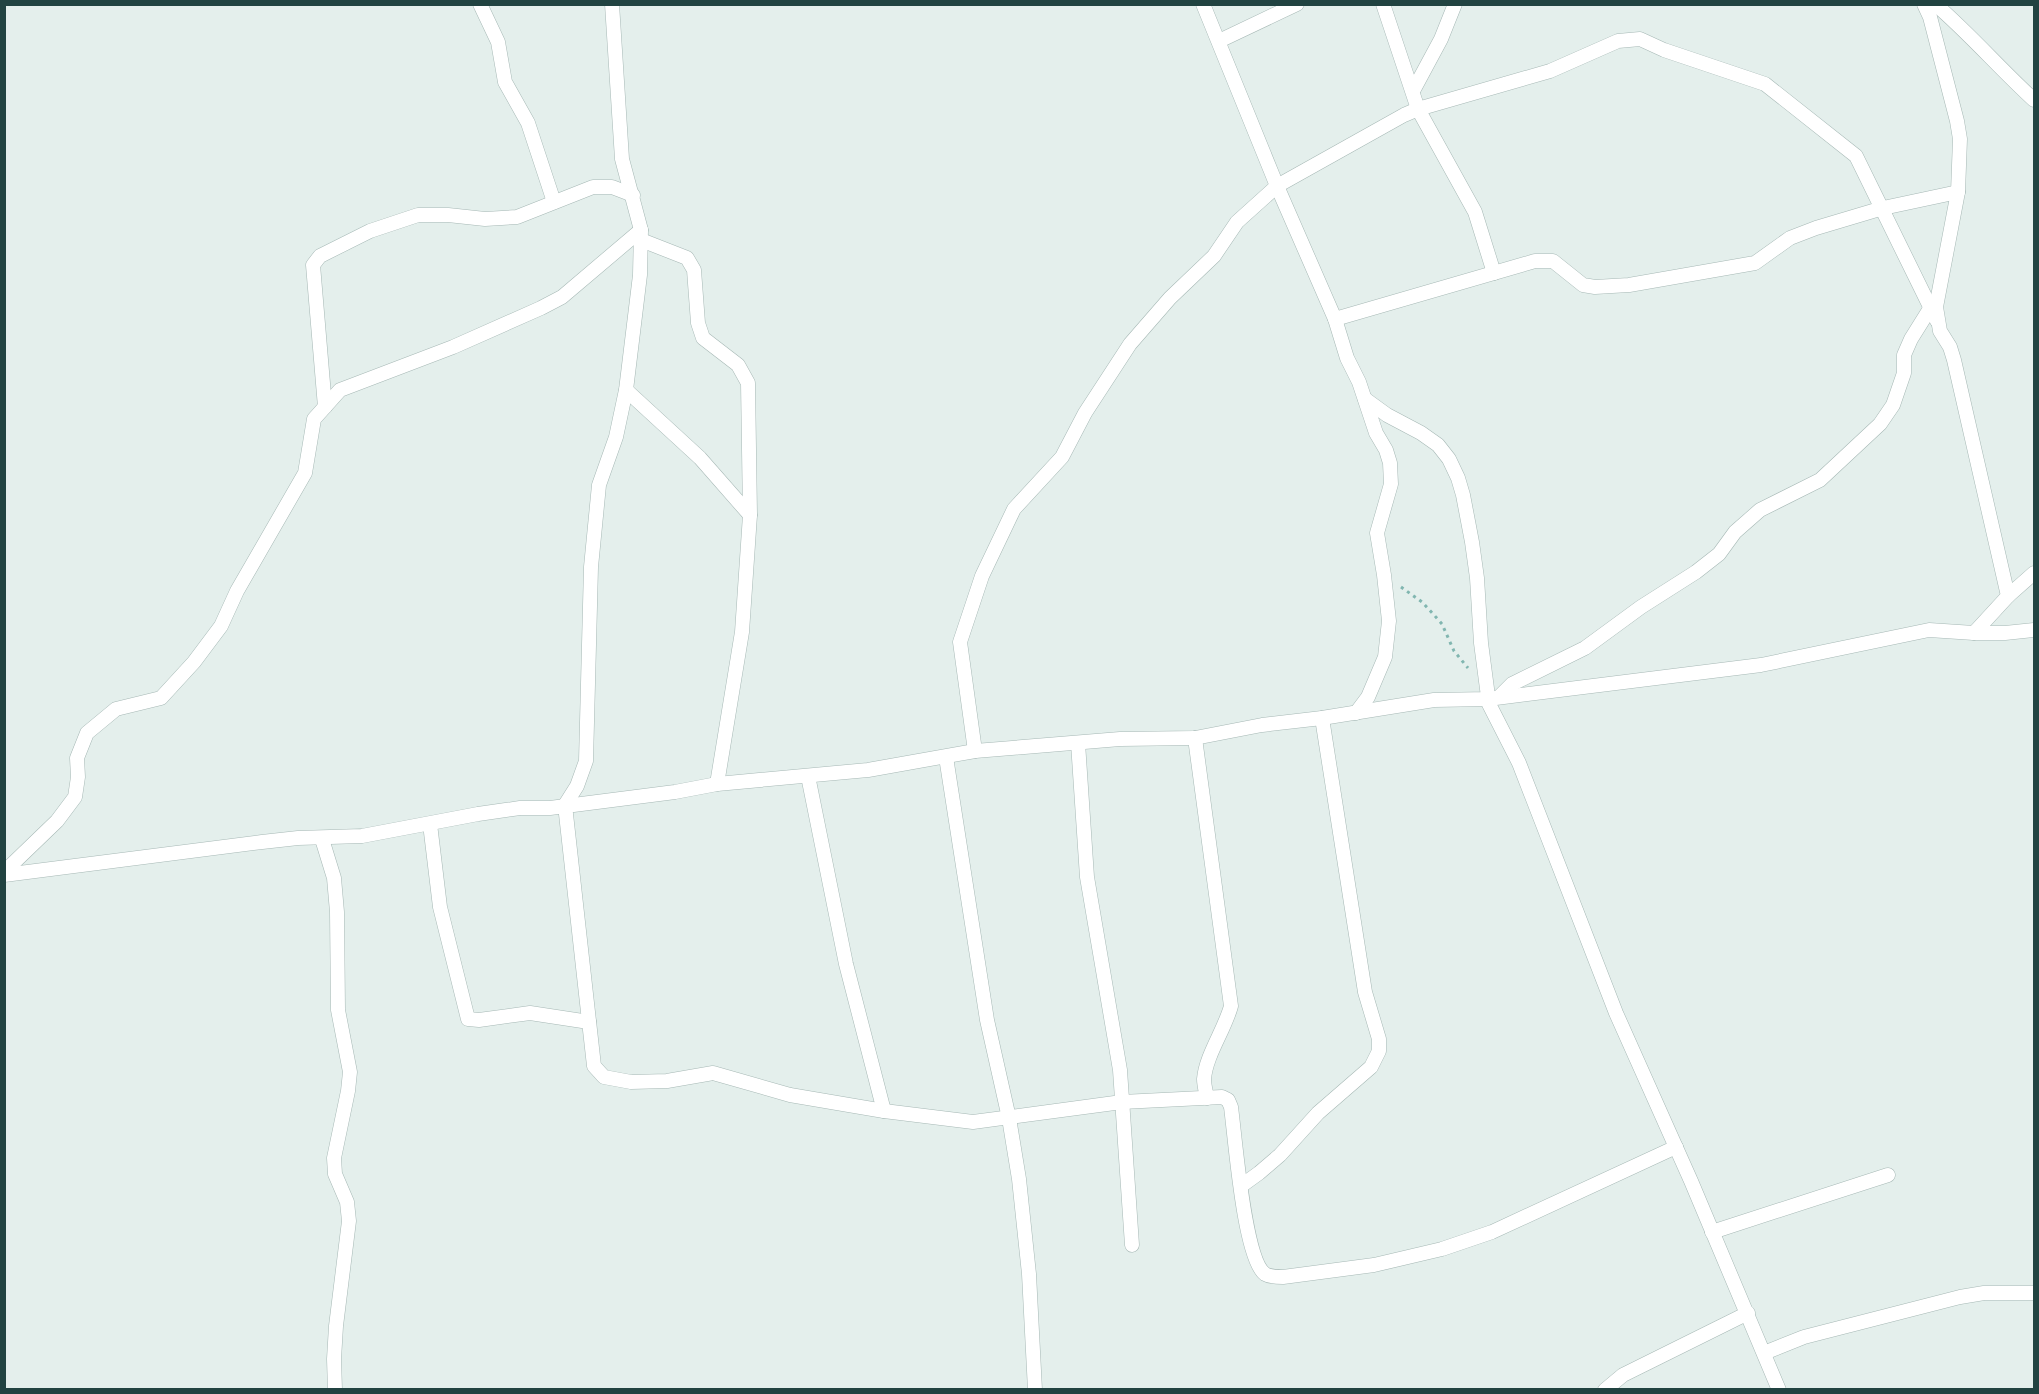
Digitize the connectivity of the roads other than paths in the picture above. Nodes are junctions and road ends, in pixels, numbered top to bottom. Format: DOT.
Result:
graph roads {
  1 [pos="480,4"];
  2 [pos="612,4"];
  3 [pos="1203,4"];
  4 [pos="1297,4"];
  5 [pos="1383,4"];
  6 [pos="1455,4"];
  7 [pos="1924,4"];
  8 [pos="1935,4"];
  9 [pos="1219,41"];
  10 [pos="1413,91"];
  11 [pos="2034,100"];
  12 [pos="1418,109"];
  13 [pos="1277,186"];
  14 [pos="1958,192"];
  15 [pos="633,195"];
  16 [pos="554,202"];
  17 [pos="1883,208"];
  18 [pos="641,235"];
  19 [pos="1494,273"];
  20 [pos="1931,307"];
  21 [pos="1335,319"];
  22 [pos="1937,321"];
  23 [pos="626,390"];
  24 [pos="1365,399"];
  25 [pos="325,407"];
  26 [pos="750,514"];
  27 [pos="2034,573"];
  28 [pos="2008,596"];
  29 [pos="2034,630"];
  30 [pos="1974,633"];
  31 [pos="1491,694"];
  32 [pos="1356,713"];
  33 [pos="1322,718"];
  34 [pos="1194,738"];
  35 [pos="1078,743"];
  36 [pos="975,751"];
  37 [pos="946,757"];
  38 [pos="808,776"];
  39 [pos="717,784"];
  40 [pos="565,805"];
  41 [pos="430,824"];
  42 [pos="322,839"];
  43 [pos="4,874"];
  44 [pos="589,1022"];
  45 [pos="1207,1098"];
  46 [pos="1122,1102"];
  47 [pos="884,1111"];
  48 [pos="1009,1118"];
  49 [pos="1676,1147"];
  50 [pos="1888,1175"];
  51 [pos="1240,1186"];
  52 [pos="1712,1232"];
  53 [pos="1132,1245"];
  54 [pos="2034,1293"];
  55 [pos="1748,1313"];
  56 [pos="1764,1353"];
  57 [pos="335,1389"];
  58 [pos="1035,1389"];
  59 [pos="1605,1389"];
  60 [pos="1779,1389"];
  1 -- 16 [label="street"];
  2 -- 15 [label="street"];
  3 -- 9 [label="street"];
  4 -- 9 [label="street"];
  5 -- 10 [label="street"];
  6 -- 10 [label="street"];
  7 -- 14 [label="street"];
  8 -- 11 [label="street"];
  9 -- 13 [label="street"];
  10 -- 12 [label="street"];
  12 -- 13 [label="street"];
  12 -- 17 [label="street"];
  12 -- 19 [label="street"];
  13 -- 21 [label="street"];
  13 -- 36 [label="street"];
  14 -- 17 [label="street"];
  14 -- 22 [label="street"];
  15 -- 16 [label="street"];
  15 -- 18 [label="street"];
  16 -- 25 [label="street"];
  17 -- 19 [label="street"];
  17 -- 20 [label="street"];
  18 -- 23 [label="street"];
  18 -- 25 [label="street"];
  18 -- 26 [label="street"];
  19 -- 21 [label="street"];
  20 -- 22 [label="street"];
  20 -- 31 [label="street"];
  21 -- 24 [label="street"];
  22 -- 28 [label="street"];
  23 -- 26 [label="street"];
  23 -- 40 [label="street"];
  24 -- 31 [label="street"];
  24 -- 32 [label="street"];
  25 -- 43 [label="street"];
  26 -- 39 [label="street"];
  27 -- 28 [label="street"];
  28 -- 30 [label="street"];
  29 -- 30 [label="street"];
  30 -- 31 [label="street"];
  31 -- 32 [label="street"];
  31 -- 49 [label="street"];
  32 -- 33 [label="street"];
  33 -- 34 [label="street"];
  33 -- 51 [label="street"];
  34 -- 35 [label="street"];
  34 -- 45 [label="street"];
  35 -- 36 [label="street"];
  35 -- 46 [label="street"];
  36 -- 37 [label="street"];
  37 -- 38 [label="street"];
  37 -- 48 [label="street"];
  38 -- 39 [label="street"];
  38 -- 47 [label="street"];
  39 -- 40 [label="street"];
  40 -- 41 [label="street"];
  40 -- 44 [label="street"];
  41 -- 42 [label="street"];
  41 -- 44 [label="street"];
  42 -- 43 [label="street"];
  42 -- 57 [label="street"];
  44 -- 47 [label="street"];
  45 -- 46 [label="street"];
  45 -- 51 [label="street"];
  46 -- 48 [label="street"];
  46 -- 53 [label="street"];
  47 -- 48 [label="street"];
  48 -- 58 [label="street"];
  49 -- 51 [label="street"];
  49 -- 52 [label="street"];
  50 -- 52 [label="street"];
  52 -- 55 [label="street"];
  54 -- 56 [label="street"];
  55 -- 56 [label="street"];
  55 -- 59 [label="street"];
  56 -- 60 [label="street"];
}
